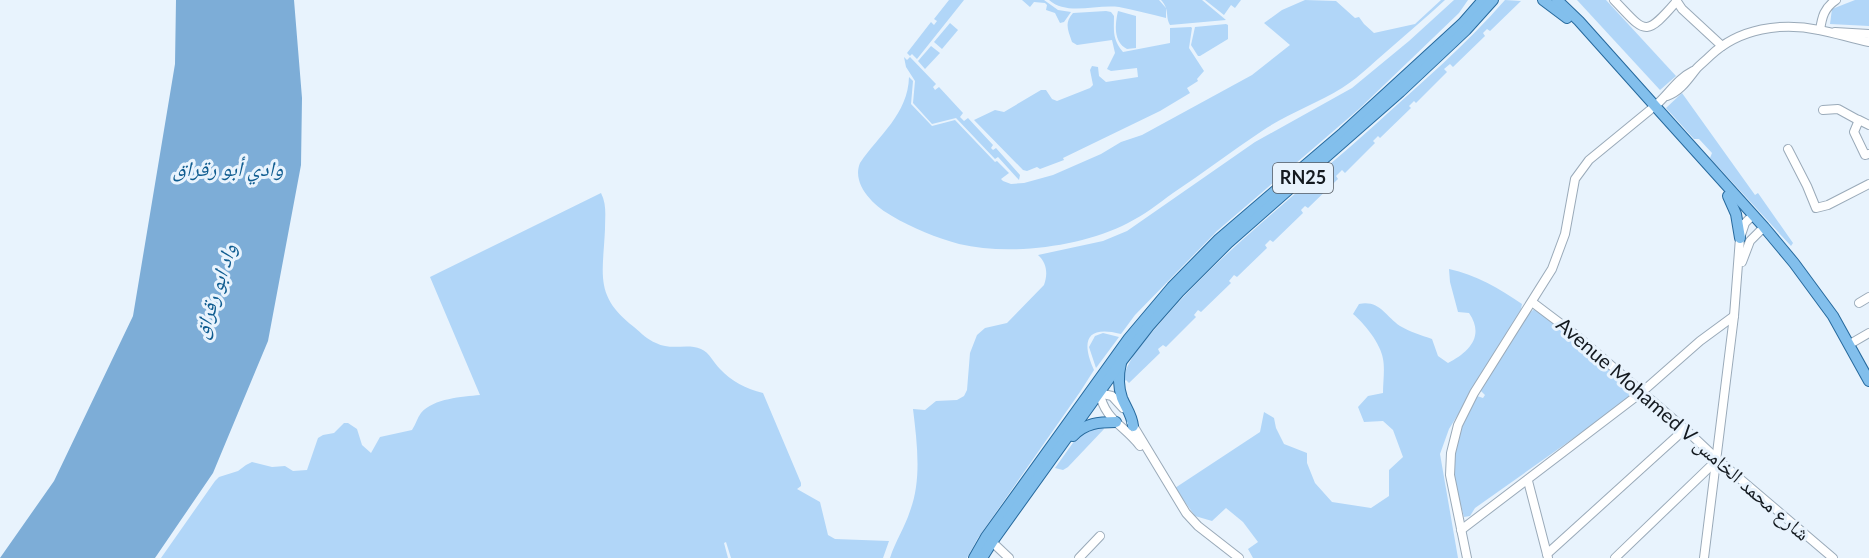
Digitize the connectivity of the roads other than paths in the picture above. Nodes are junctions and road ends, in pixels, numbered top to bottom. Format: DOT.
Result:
graph roads {
  1 [pos="1483,0"];
  2 [pos="1493,0"];
  3 [pos="1543,0"];
  4 [pos="1550,0"];
  5 [pos="1557,0"];
  6 [pos="1562,0"];
  7 [pos="1614,0"];
  8 [pos="1836,0"];
  9 [pos="1673,2"];
  10 [pos="1567,18"];
  11 [pos="1579,21"];
  12 [pos="1820,30"];
  13 [pos="1832,33"];
  14 [pos="1869,34"];
  15 [pos="1869,42"];
  16 [pos="1722,46"];
  17 [pos="1653,108"];
  18 [pos="1823,110"];
  19 [pos="1858,120"];
  20 [pos="1869,126"];
  21 [pos="1788,149"];
  22 [pos="1869,154"];
  23 [pos="1869,184"];
  24 [pos="1728,196"];
  25 [pos="1751,217"];
  26 [pos="1764,230"];
  27 [pos="1740,238"];
  28 [pos="1737,273"];
  29 [pos="1869,297"];
  30 [pos="1532,302"];
  31 [pos="1859,303"];
  32 [pos="1734,316"];
  33 [pos="1869,333"];
  34 [pos="1850,344"];
  35 [pos="1121,362"];
  36 [pos="1869,381"];
  37 [pos="1095,389"];
  38 [pos="1642,392"];
  39 [pos="1116,422"];
  40 [pos="1133,426"];
  41 [pos="1685,429"];
  42 [pos="1718,459"];
  43 [pos="1154,462"];
  44 [pos="1044,469"];
  45 [pos="1528,481"];
  46 [pos="1461,530"];
  47 [pos="1100,537"];
  48 [pos="989,539"];
  49 [pos="1548,556"];
  50 [pos="1829,557"];
  51 [pos="974,558"];
  52 [pos="982,558"];
  53 [pos="1009,558"];
  54 [pos="1079,558"];
  55 [pos="1239,558"];
  56 [pos="1467,558"];
  57 [pos="1616,558"];
  58 [pos="1704,558"];
  1 -- 37 [label="main road, RN25"];
  2 -- 35 [label="main road, RN25"];
  3 -- 10 [label="main road"];
  4 -- 10 [label="main road"];
  5 -- 11 [label="main road"];
  6 -- 11 [label="main road"];
  7 -- 9 [label="street"];
  8 -- 12 [label="street"];
  9 -- 16 [label="street"];
  10 -- 17 [label="main road"];
  11 -- 17 [label="main road"];
  12 -- 13 [label="street"];
  12 -- 16 [label="street"];
  13 -- 14 [label="street"];
  13 -- 15 [label="street"];
  16 -- 17 [label="street"];
  17 -- 24 [label="main road"];
  17 -- 25 [label="main road"];
  17 -- 30 [label="street"];
  18 -- 19 [label="street"];
  19 -- 20 [label="street"];
  19 -- 22 [label="street"];
  21 -- 23 [label="street"];
  24 -- 25 [label="main road"];
  24 -- 27 [label="main road"];
  25 -- 26 [label="main road"];
  25 -- 27 [label="street"];
  26 -- 28 [label="street"];
  26 -- 34 [label="main road"];
  27 -- 28 [label="street"];
  28 -- 32 [label="street"];
  29 -- 31 [label="street"];
  30 -- 38 [label="street, Avenue Mohamed V شارع محمد الخامس"];
  30 -- 46 [label="street"];
  32 -- 38 [label="street"];
  32 -- 42 [label="street"];
  33 -- 34 [label="street"];
  34 -- 36 [label="main road"];
  35 -- 37 [label="main road, RN25"];
  35 -- 40 [label="main road"];
  37 -- 39 [label="street"];
  37 -- 40 [label="street"];
  37 -- 44 [label="main road, RN25"];
  37 -- 48 [label="main road, RN25"];
  38 -- 41 [label="street, Avenue Mohamed V شارع محمد الخامس"];
  38 -- 45 [label="street"];
  39 -- 43 [label="street"];
  39 -- 44 [label="main road"];
  40 -- 43 [label="street"];
  41 -- 42 [label="street, Avenue Mohamed V شارع محمد الخامس"];
  41 -- 49 [label="street"];
  42 -- 50 [label="street, Avenue Mohamed V شارع محمد الخامس"];
  42 -- 57 [label="street"];
  42 -- 58 [label="street"];
  43 -- 55 [label="street"];
  44 -- 48 [label="main road, RN25"];
  45 -- 46 [label="street"];
  45 -- 49 [label="street"];
  46 -- 56 [label="street"];
  47 -- 54 [label="street"];
  48 -- 51 [label="main road, RN25"];
  48 -- 52 [label="main road, RN25"];
  48 -- 53 [label="street"];
}
